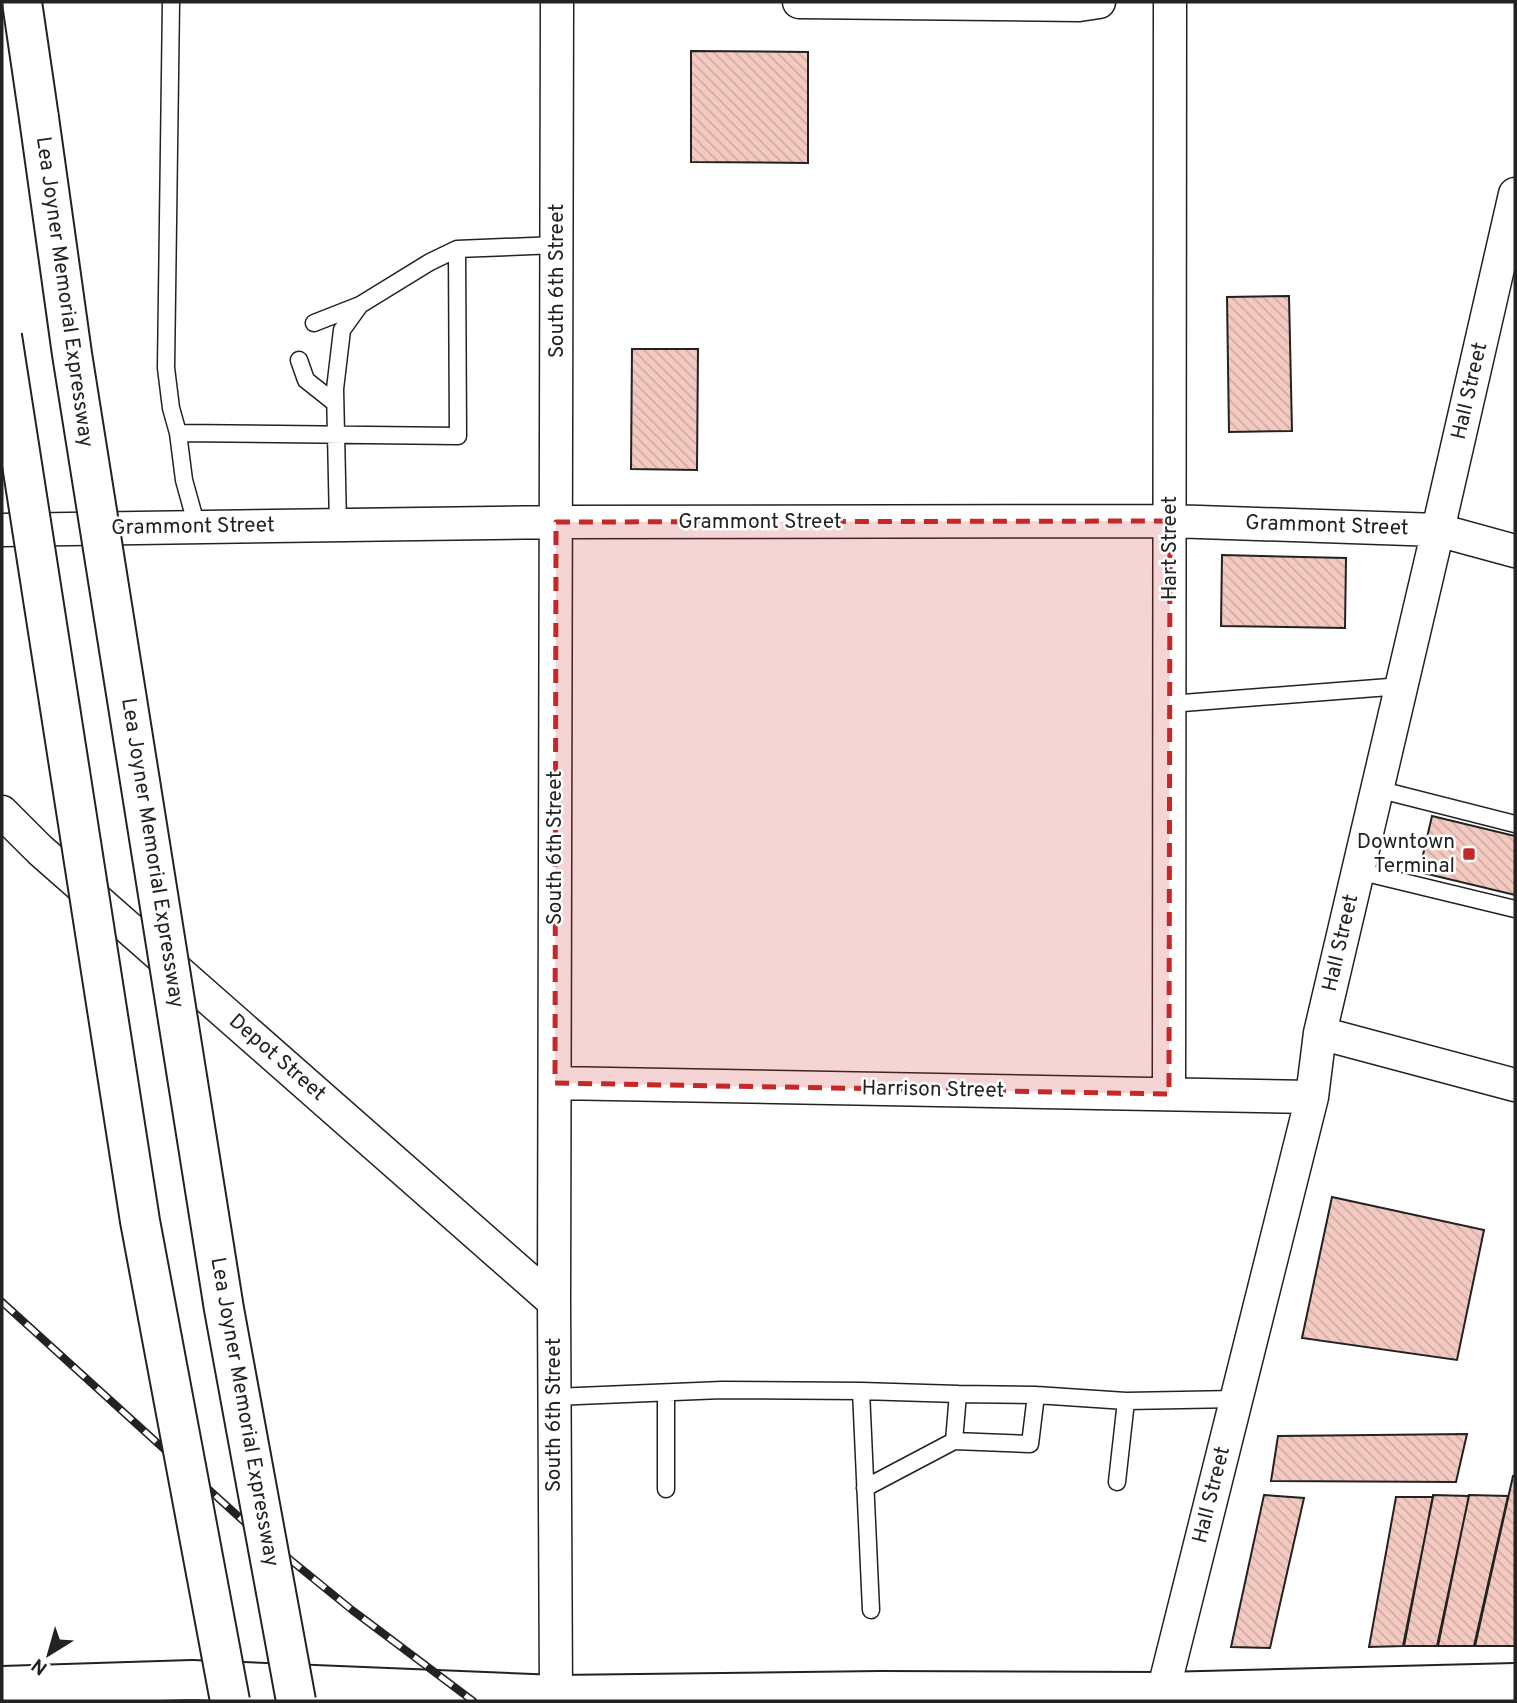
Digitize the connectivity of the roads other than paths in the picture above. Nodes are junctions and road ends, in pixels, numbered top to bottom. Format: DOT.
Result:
graph roads {
  1 [pos="22,2"];
  2 [pos="171,2"];
  3 [pos="557,2"];
  4 [pos="799,2"];
  5 [pos="1099,2"];
  6 [pos="1170,2"];
  7 [pos="1515,194"];
  8 [pos="557,245"];
  9 [pos="457,249"];
  10 [pos="360,305"];
  11 [pos="314,323"];
  12 [pos="2,336"];
  13 [pos="299,360"];
  14 [pos="335,403"];
  15 [pos="178,433"];
  16 [pos="336,435"];
  17 [pos="1170,521"];
  18 [pos="556,522"];
  19 [pos="338,524"];
  20 [pos="197,527"];
  21 [pos="2,530"];
  22 [pos="1438,530"];
  23 [pos="1515,551"];
  24 [pos="1402,686"];
  25 [pos="1170,705"];
  26 [pos="1377,789"];
  27 [pos="2,812"];
  28 [pos="1515,824"];
  29 [pos="1358,872"];
  30 [pos="1515,909"];
  31 [pos="1320,1033"];
  32 [pos="555,1083"];
  33 [pos="1515,1085"];
  34 [pos="1169,1094"];
  35 [pos="1312,1097"];
  36 [pos="554,1302"];
  37 [pos="861,1391"];
  38 [pos="666,1392"];
  39 [pos="958,1394"];
  40 [pos="1036,1395"];
  41 [pos="554,1397"];
  42 [pos="1236,1399"];
  43 [pos="1126,1402"];
  44 [pos="954,1441"];
  45 [pos="1117,1482"];
  46 [pos="865,1488"];
  47 [pos="666,1489"];
  48 [pos="871,1610"];
  49 [pos="1515,1683"];
  50 [pos="22,1691"];
  51 [pos="1407,1693"];
  52 [pos="556,1695"];
  53 [pos="1142,1695"];
  54 [pos="230,1701"];
  55 [pos="296,1701"];
  1 -- 55 [label="main road, Lea Joyner Memorial Expressway, bridge"];
  2 -- 15 [label="lane"];
  3 -- 8 [label="street, South 6th Street"];
  4 -- 5 [label="street"];
  6 -- 17 [label="street, Hart Street"];
  7 -- 22 [label="street, Hall Street"];
  8 -- 9 [label="lane"];
  8 -- 18 [label="street, South 6th Street"];
  9 -- 10 [label="lane"];
  9 -- 16 [label="lane"];
  10 -- 11 [label="lane"];
  10 -- 14 [label="lane"];
  12 -- 54 [label="main road, bridge"];
  13 -- 14 [label="lane"];
  14 -- 16 [label="lane"];
  15 -- 16 [label="lane"];
  15 -- 20 [label="lane"];
  16 -- 19 [label="lane"];
  17 -- 18 [label="street, Grammont Street"];
  17 -- 22 [label="street, Grammont Street"];
  17 -- 25 [label="street, Hart Street"];
  18 -- 19 [label="street, Grammont Street"];
  18 -- 32 [label="street, South 6th Street"];
  19 -- 20 [label="street, Grammont Street"];
  20 -- 21 [label="street, Grammont Street"];
  22 -- 23 [label="street, Grammont Street"];
  22 -- 24 [label="street, Hall Street"];
  24 -- 25 [label="lane"];
  24 -- 26 [label="street, Hall Street"];
  25 -- 34 [label="street, Hart Street"];
  26 -- 28 [label="lane"];
  26 -- 29 [label="street, Hall Street"];
  27 -- 36 [label="street, Depot Street"];
  29 -- 30 [label="lane"];
  29 -- 31 [label="street, Hall Street"];
  31 -- 33 [label="street"];
  31 -- 35 [label="street, Hall Street"];
  32 -- 34 [label="street, Harrison Street"];
  32 -- 36 [label="street, South 6th Street"];
  34 -- 35 [label="street, Harrison Street"];
  35 -- 42 [label="street, Hall Street"];
  36 -- 41 [label="street, South 6th Street"];
  37 -- 38 [label="lane"];
  37 -- 39 [label="lane"];
  37 -- 46 [label="lane"];
  38 -- 41 [label="lane"];
  38 -- 47 [label="lane"];
  39 -- 40 [label="lane"];
  39 -- 44 [label="lane"];
  40 -- 43 [label="lane"];
  40 -- 44 [label="lane"];
  41 -- 52 [label="street, South 6th Street"];
  42 -- 43 [label="lane"];
  42 -- 53 [label="street, Hall Street"];
  43 -- 45 [label="lane"];
  44 -- 46 [label="lane"];
  46 -- 48 [label="lane"];
  49 -- 51 [label="main road"];
  50 -- 52 [label="main road"];
  51 -- 53 [label="main road"];
  52 -- 53 [label="main road"];
}
